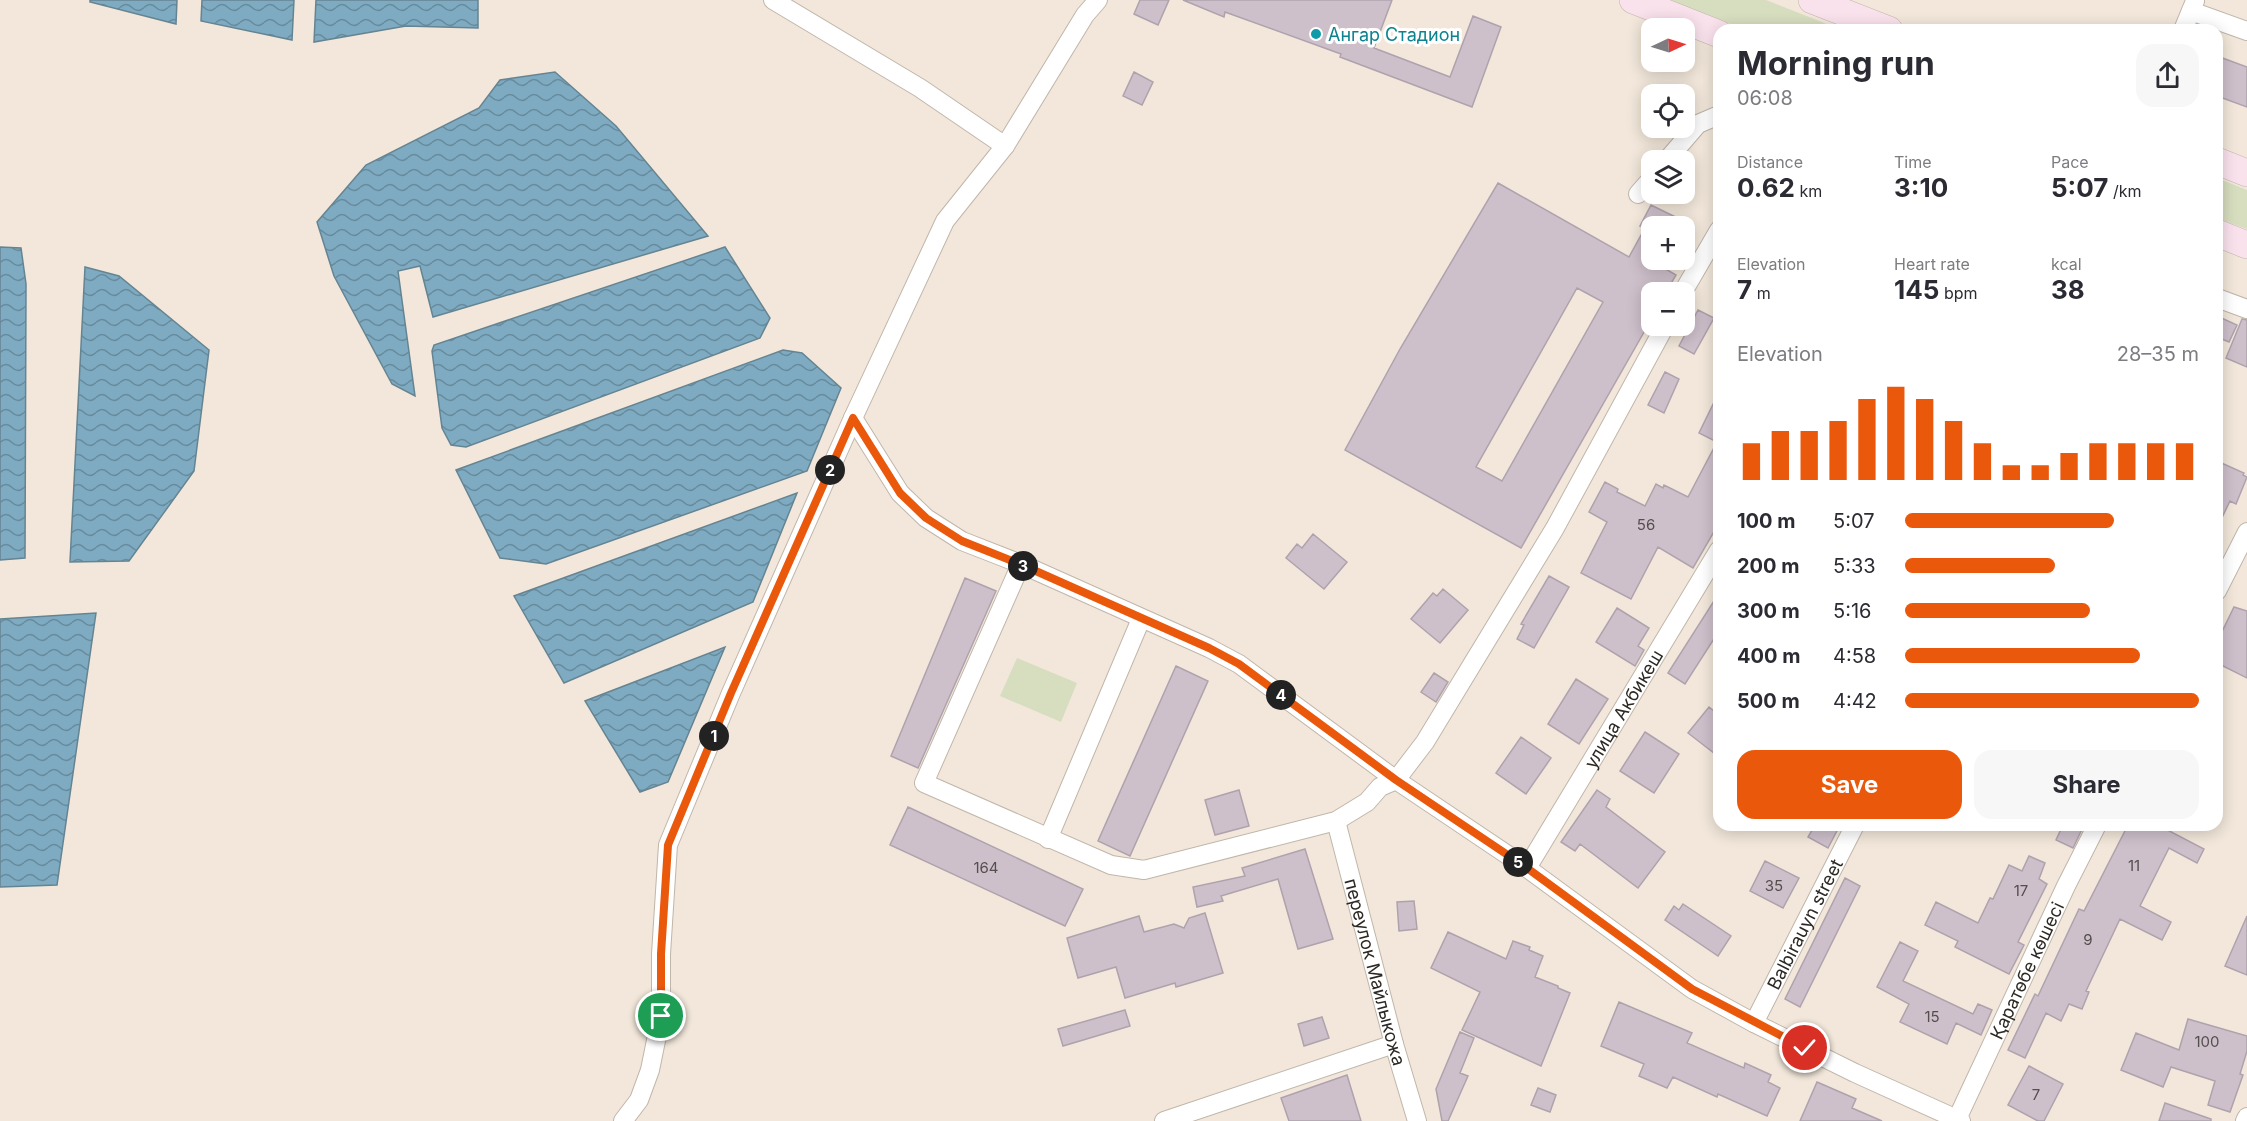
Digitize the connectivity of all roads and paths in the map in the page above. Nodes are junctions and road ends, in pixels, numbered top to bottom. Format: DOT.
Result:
graph roads {
  1 [pos="773,0"];
  2 [pos="1098,0"];
  3 [pos="1633,0"];
  4 [pos="1812,0"];
  5 [pos="2193,5"];
  6 [pos="1874,24"];
  7 [pos="2186,24"];
  8 [pos="2247,31"];
  9 [pos="1713,32"];
  10 [pos="1713,118"];
  11 [pos="1005,146"];
  12 [pos="1676,150"];
  13 [pos="2223,163"];
  14 [pos="2247,173"];
  15 [pos="1641,191"];
  16 [pos="1638,194"];
  17 [pos="2223,235"];
  18 [pos="1713,240"];
  19 [pos="2247,245"];
  20 [pos="1689,282"];
  21 [pos="2223,300"];
  22 [pos="2247,309"];
  23 [pos="1660,336"];
  24 [pos="853,418"];
  25 [pos="2247,532"];
  26 [pos="1713,560"];
  27 [pos="1020,564"];
  28 [pos="2223,579"];
  29 [pos="1141,619"];
  30 [pos="1396,780"];
  31 [pos="1336,821"];
  32 [pos="1852,831"];
  33 [pos="2094,831"];
  34 [pos="1048,839"];
  35 [pos="1527,868"];
  36 [pos="1754,1023"];
  37 [pos="1394,1044"];
  38 [pos="2247,1117"];
  39 [pos="1959,1120"];
  40 [pos="623,1121"];
  41 [pos="1164,1121"];
  42 [pos="1417,1121"];
  43 [pos="2245,1121"];
  1 -- 11 [label="street"];
  2 -- 11 [label="street"];
  3 -- 9 [label="main road"];
  4 -- 6 [label="main road"];
  5 -- 7 [label="street"];
  5 -- 8 [label="street"];
  10 -- 12 [label="street"];
  11 -- 24 [label="street"];
  13 -- 14 [label="main road"];
  15 -- 16 [label="street"];
  17 -- 19 [label="main road"];
  18 -- 20 [label="street"];
  21 -- 22 [label="street"];
  23 -- 30 [label="street"];
  24 -- 27 [label="street"];
  24 -- 40 [label="street"];
  25 -- 28 [label="street"];
  26 -- 35 [label="street, улица Акбикеш"];
  27 -- 29 [label="street"];
  27 -- 34 [label="street"];
  29 -- 30 [label="street"];
  29 -- 34 [label="street"];
  30 -- 31 [label="street"];
  30 -- 35 [label="street"];
  31 -- 34 [label="street"];
  31 -- 37 [label="street, переулок Майлыкожа"];
  32 -- 36 [label="street, Balbirauyn street"];
  33 -- 39 [label="street, Қаратөбе көшесі"];
  35 -- 36 [label="street"];
  36 -- 39 [label="street"];
  37 -- 41 [label="street"];
  37 -- 42 [label="street, переулок Майлыкожа"];
  38 -- 43 [label="street"];
}
